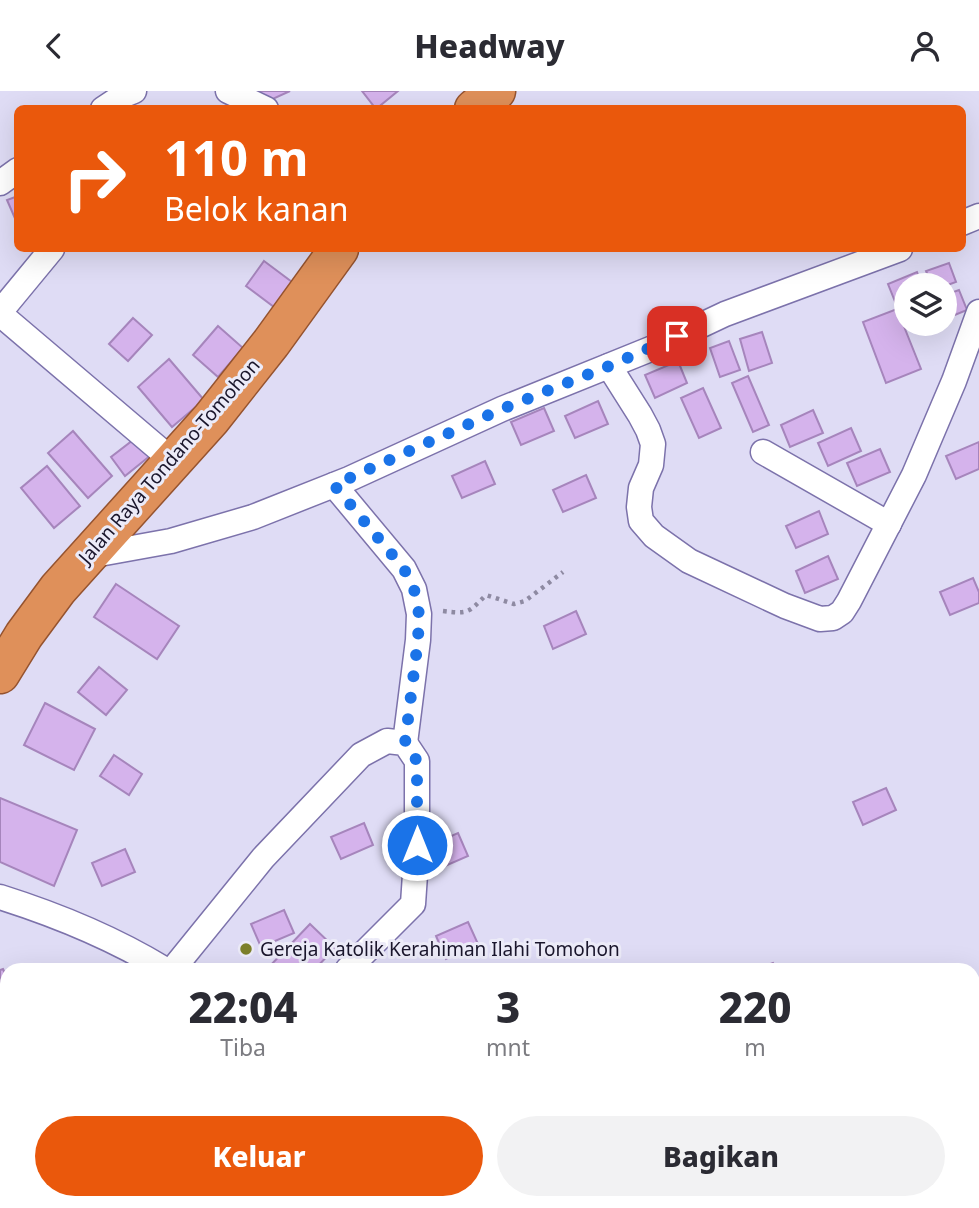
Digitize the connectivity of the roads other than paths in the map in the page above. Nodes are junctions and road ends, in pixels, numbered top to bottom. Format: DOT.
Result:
graph roads {
  1 [pos="134,91"];
  2 [pos="228,91"];
  3 [pos="496,91"];
  4 [pos="109,105"];
  5 [pos="258,105"];
  6 [pos="479,105"];
  7 [pos="49,252"];
  8 [pos="337,252"];
  9 [pos="892,252"];
  10 [pos="979,311"];
  11 [pos="0,313"];
  12 [pos="609,366"];
  13 [pos="762,452"];
  14 [pos="173,461"];
  15 [pos="334,485"];
  16 [pos="889,524"];
  17 [pos="87,557"];
  18 [pos="0,674"];
  19 [pos="405,743"];
  20 [pos="0,897"];
  21 [pos="123,959"];
  22 [pos="178,963"];
  23 [pos="354,963"];
  1 -- 4 [label="street"];
  2 -- 5 [label="street"];
  3 -- 6 [label="highway"];
  7 -- 11 [label="street"];
  8 -- 14 [label="highway, Jalan Raya Tondano-Tomohon"];
  9 -- 12 [label="street"];
  10 -- 16 [label="street"];
  11 -- 14 [label="street"];
  12 -- 15 [label="street"];
  12 -- 16 [label="street"];
  13 -- 16 [label="street"];
  14 -- 17 [label="highway, Jalan Raya Tondano-Tomohon"];
  15 -- 17 [label="street"];
  15 -- 19 [label="street"];
  17 -- 18 [label="highway, Jalan Raya Tondano-Tomohon"];
  19 -- 22 [label="street"];
  19 -- 23 [label="street"];
  20 -- 21 [label="street"];
}
